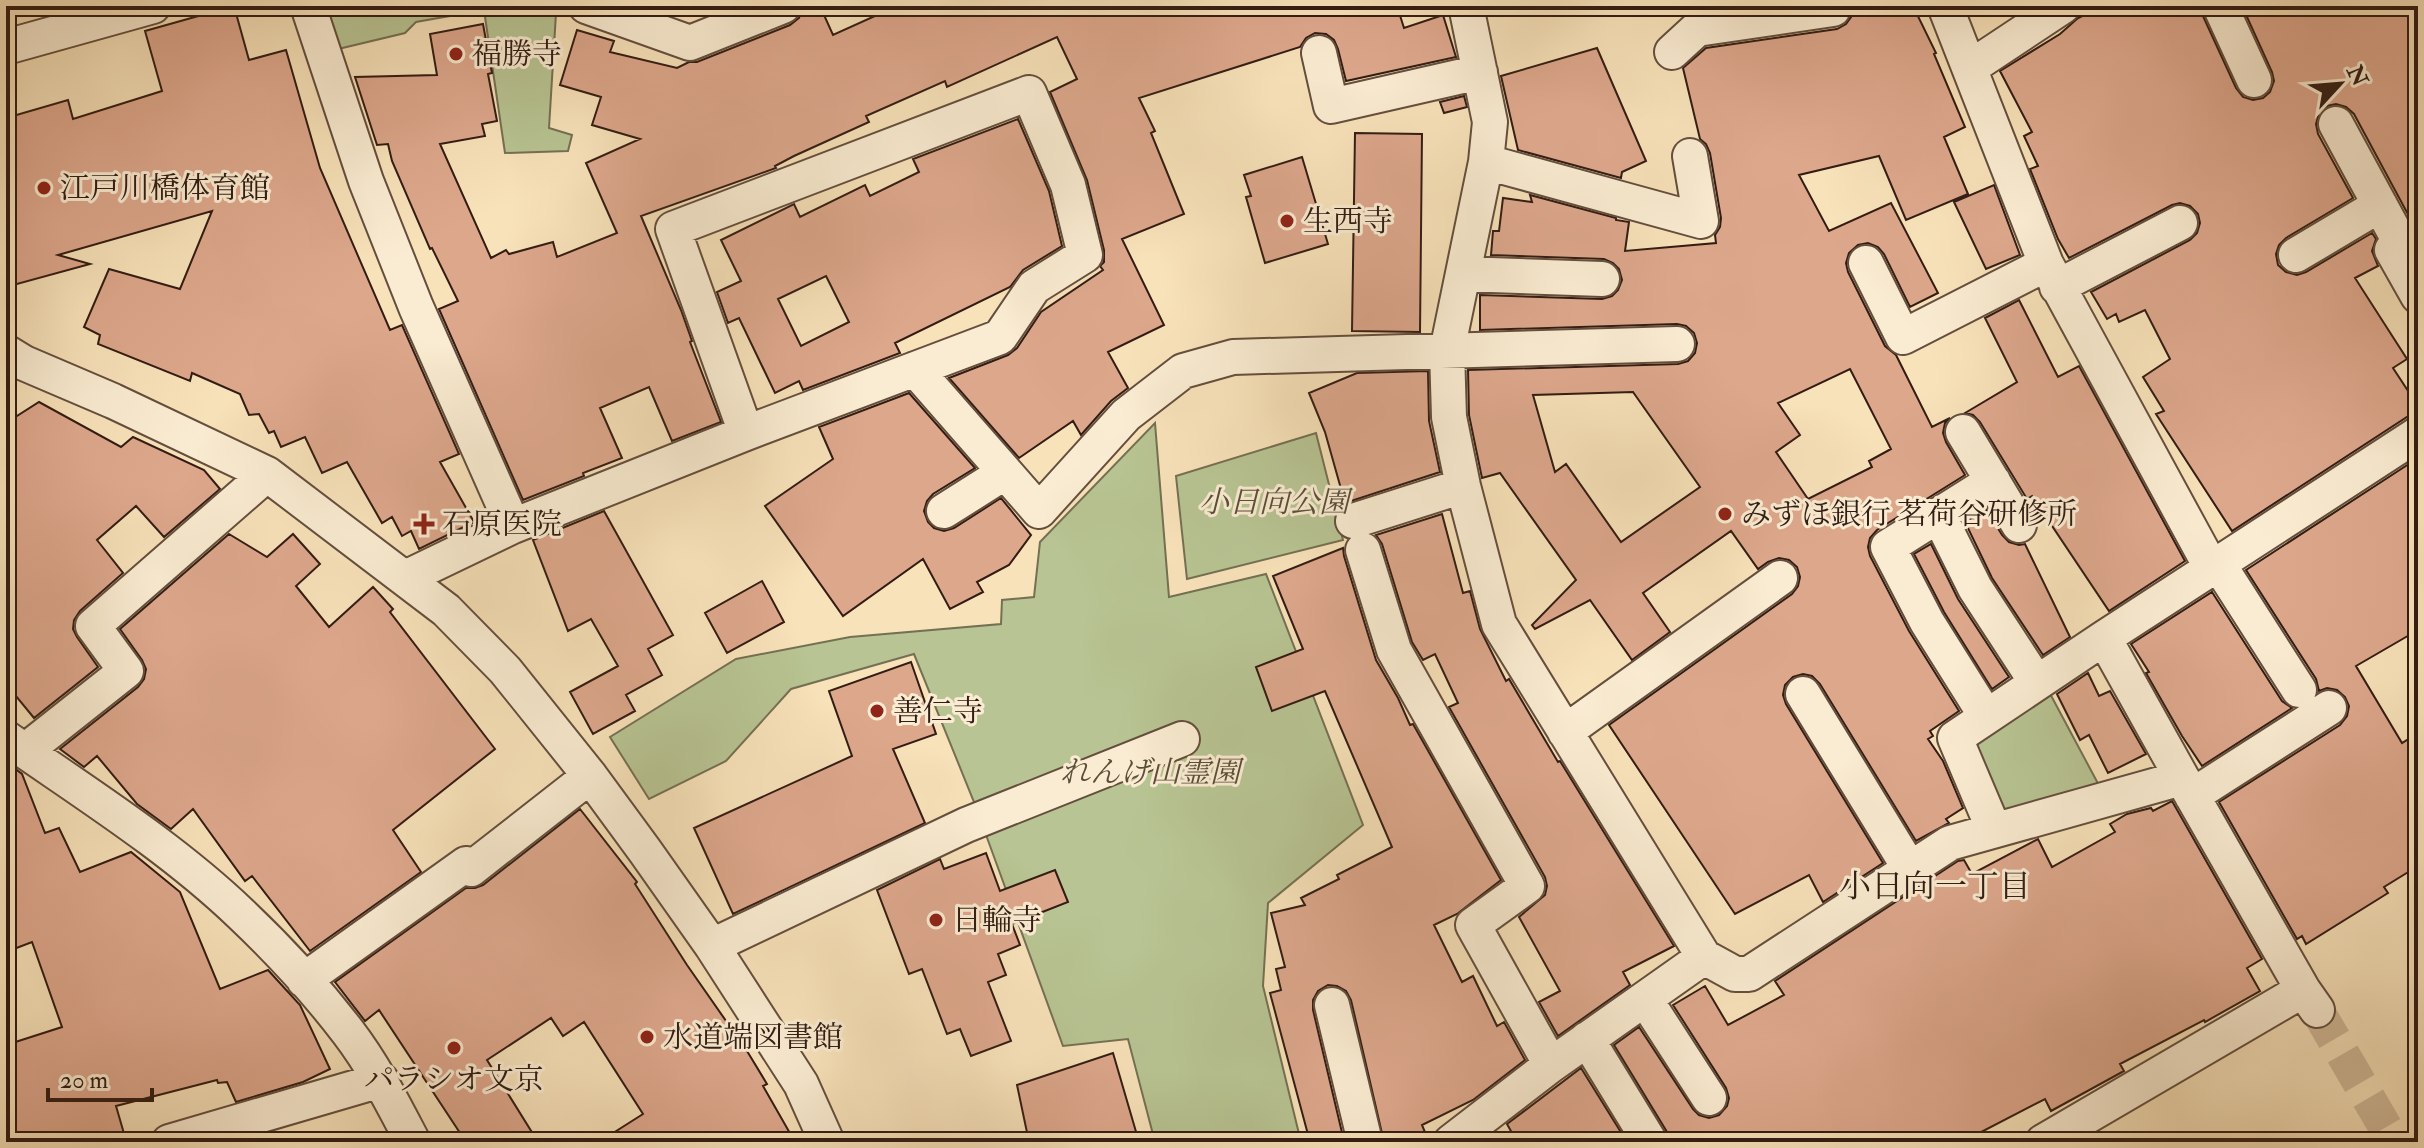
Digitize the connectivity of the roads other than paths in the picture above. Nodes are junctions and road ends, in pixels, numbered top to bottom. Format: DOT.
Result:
graph roads {
  1 [pos="153,6"];
  2 [pos="308,6"];
  3 [pos="586,6"];
  4 [pos="783,6"];
  5 [pos="1466,6"];
  6 [pos="1945,6"];
  7 [pos="2063,6"];
  8 [pos="2220,6"];
  9 [pos="1833,9"];
  10 [pos="6,47"];
  11 [pos="1672,52"];
  12 [pos="1319,53"];
  13 [pos="1971,67"];
  14 [pos="1480,72"];
  15 [pos="2254,80"];
  16 [pos="2336,124"];
  17 [pos="1690,156"];
  18 [pos="1486,162"];
  19 [pos="2380,205"];
  20 [pos="2180,223"];
  21 [pos="2296,255"];
  22 [pos="1866,263"];
  23 [pos="1463,274"];
  24 [pos="2051,276"];
  25 [pos="1602,279"];
  26 [pos="2418,296"];
  27 [pos="1677,344"];
  28 [pos="1447,351"];
  29 [pos="12,364"];
  30 [pos="915,369"];
  31 [pos="1963,432"];
  32 [pos="746,433"];
  33 [pos="2418,434"];
  34 [pos="1004,473"];
  35 [pos="267,474"];
  36 [pos="1993,481"];
  37 [pos="1463,486"];
  38 [pos="944,511"];
  39 [pos="1939,516"];
  40 [pos="2019,525"];
  41 [pos="513,526"];
  42 [pos="2216,567"];
  43 [pos="405,578"];
  44 [pos="1780,578"];
  45 [pos="2104,638"];
  46 [pos="2037,683"];
  47 [pos="2299,690"];
  48 [pos="1803,694"];
  49 [pos="2329,708"];
  50 [pos="1986,716"];
  51 [pos="1565,732"];
  52 [pos="1182,739"];
  53 [pos="16,744"];
  54 [pos="590,776"];
  55 [pos="2187,787"];
  56 [pos="1994,830"];
  57 [pos="1910,869"];
  58 [pos="712,946"];
  59 [pos="1704,957"];
  60 [pos="304,980"];
  61 [pos="1645,999"];
  62 [pos="1332,1005"];
  63 [pos="1587,1039"];
  64 [pos="1551,1065"];
  65 [pos="381,1080"];
  66 [pos="1709,1098"];
  67 [pos="169,1142"];
  68 [pos="413,1142"];
  69 [pos="827,1142"];
  70 [pos="1365,1142"];
  71 [pos="1451,1142"];
  72 [pos="1650,1142"];
  73 [pos="2043,1142"];
  1 -- 10 [label="street"];
  2 -- 41 [label="street"];
  3 -- 4 [label="street"];
  5 -- 14 [label="street"];
  6 -- 13 [label="street"];
  7 -- 13 [label="street"];
  8 -- 15 [label="street"];
  9 -- 11 [label="street"];
  12 -- 14 [label="street"];
  13 -- 24 [label="street"];
  14 -- 18 [label="street"];
  16 -- 19 [label="street"];
  17 -- 18 [label="street"];
  18 -- 23 [label="street"];
  19 -- 21 [label="street"];
  19 -- 26 [label="street"];
  20 -- 24 [label="street"];
  22 -- 24 [label="street"];
  23 -- 25 [label="street"];
  23 -- 28 [label="street"];
  24 -- 42 [label="street"];
  27 -- 28 [label="street"];
  28 -- 34 [label="street"];
  28 -- 37 [label="street"];
  29 -- 35 [label="street"];
  30 -- 32 [label="street"];
  30 -- 32 [label="street"];
  30 -- 34 [label="street"];
  31 -- 36 [label="street"];
  32 -- 41 [label="street"];
  33 -- 42 [label="street"];
  34 -- 38 [label="street"];
  35 -- 43 [label="street"];
  35 -- 53 [label="street"];
  36 -- 39 [label="street"];
  36 -- 40 [label="street"];
  37 -- 51 [label="street"];
  37 -- 64 [label="street"];
  39 -- 46 [label="street"];
  39 -- 50 [label="street"];
  41 -- 43 [label="street"];
  42 -- 45 [label="street"];
  42 -- 47 [label="street"];
  43 -- 54 [label="street"];
  44 -- 51 [label="street"];
  45 -- 46 [label="street"];
  45 -- 55 [label="street"];
  46 -- 50 [label="street"];
  48 -- 57 [label="street"];
  49 -- 55 [label="street"];
  50 -- 56 [label="street"];
  51 -- 59 [label="street"];
  52 -- 58 [label="street"];
  53 -- 60 [label="street"];
  54 -- 58 [label="street"];
  54 -- 60 [label="street"];
  55 -- 56 [label="street"];
  55 -- 73 [label="street"];
  56 -- 57 [label="street"];
  57 -- 59 [label="street"];
  58 -- 69 [label="street"];
  59 -- 61 [label="street"];
  60 -- 65 [label="street"];
  61 -- 63 [label="street"];
  61 -- 66 [label="street"];
  62 -- 70 [label="street"];
  63 -- 64 [label="street"];
  63 -- 72 [label="street"];
  64 -- 71 [label="street"];
  65 -- 67 [label="street"];
  65 -- 68 [label="street"];
}
